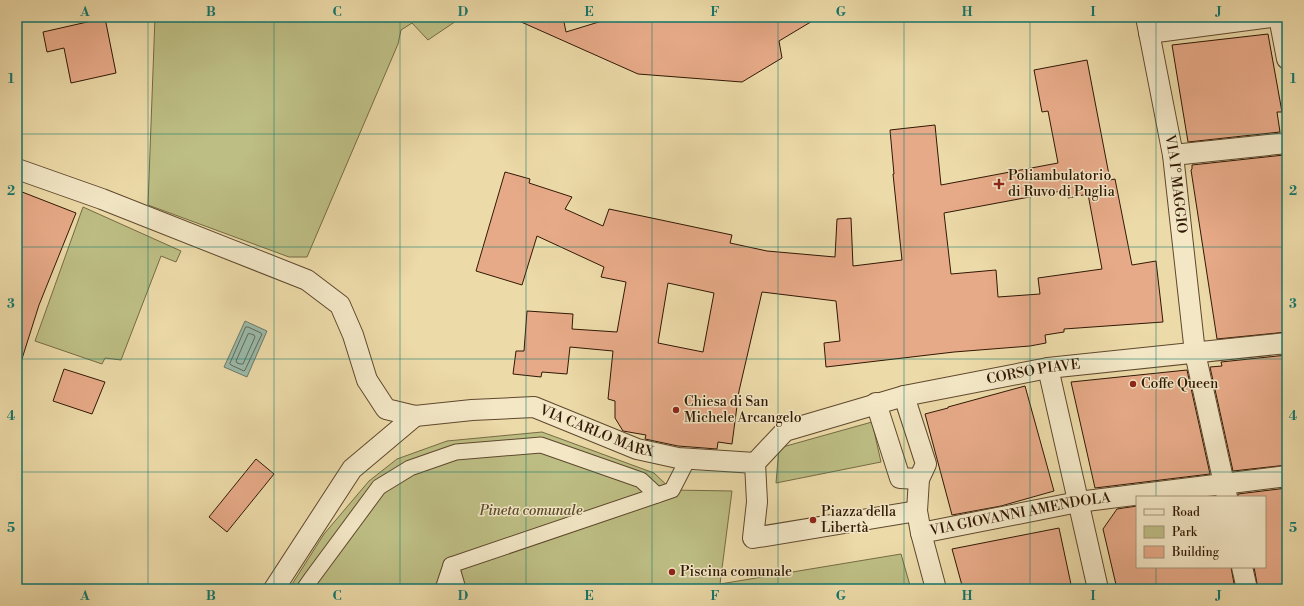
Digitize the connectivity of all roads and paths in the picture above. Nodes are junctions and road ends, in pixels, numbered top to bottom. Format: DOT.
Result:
graph roads {
  1 [pos="1271,17"];
  2 [pos="1279,17"];
  3 [pos="1148,25"];
  4 [pos="1287,59"];
  5 [pos="1287,143"];
  6 [pos="1173,155"];
  7 [pos="17,169"];
  8 [pos="1287,343"];
  9 [pos="1195,353"];
  10 [pos="1048,368"];
  11 [pos="904,396"];
  12 [pos="876,403"];
  13 [pos="415,416"];
  14 [pos="688,459"];
  15 [pos="755,463"];
  16 [pos="1287,476"];
  17 [pos="919,479"];
  18 [pos="1226,491"];
  19 [pos="657,495"];
  20 [pos="1159,496"];
  21 [pos="1136,498"];
  22 [pos="1078,502"];
  23 [pos="917,511"];
  24 [pos="921,533"];
  25 [pos="451,565"];
  26 [pos="1242,568"];
  27 [pos="274,589"];
  28 [pos="304,589"];
  29 [pos="443,589"];
  30 [pos="458,589"];
  31 [pos="936,589"];
  32 [pos="1098,589"];
  33 [pos="1247,589"];
  1 -- 3 [label="street"];
  2 -- 4 [label="street"];
  3 -- 6 [label="street, VIA I° MAGGIO"];
  5 -- 6 [label="street"];
  6 -- 9 [label="street, VIA I° MAGGIO"];
  7 -- 13 [label="street"];
  8 -- 9 [label="street, CORSO PIAVE"];
  9 -- 10 [label="street, CORSO PIAVE"];
  9 -- 18 [label="street, VIA I° MAGGIO"];
  10 -- 11 [label="street, CORSO PIAVE"];
  10 -- 22 [label="street"];
  11 -- 12 [label="street, CORSO PIAVE"];
  11 -- 17 [label="street"];
  12 -- 15 [label="street, CORSO PIAVE"];
  12 -- 17 [label="street"];
  13 -- 14 [label="street, VIA CARLO MARX"];
  13 -- 27 [label="street"];
  14 -- 15 [label="street, VIA CARLO MARX"];
  14 -- 19 [label="street"];
  15 -- 23 [label="street"];
  16 -- 18 [label="street, VIA GIOVANNI AMENDOLA"];
  17 -- 23 [label="street"];
  18 -- 20 [label="street, VIA GIOVANNI AMENDOLA"];
  19 -- 25 [label="street"];
  19 -- 28 [label="street"];
  21 -- 22 [label="street, VIA GIOVANNI AMENDOLA"];
  22 -- 24 [label="street, VIA GIOVANNI AMENDOLA"];
  22 -- 32 [label="street"];
  23 -- 24 [label="street"];
  24 -- 31 [label="street"];
  25 -- 29 [label="street"];
  25 -- 30 [label="street"];
  26 -- 33 [label="street"];
}
